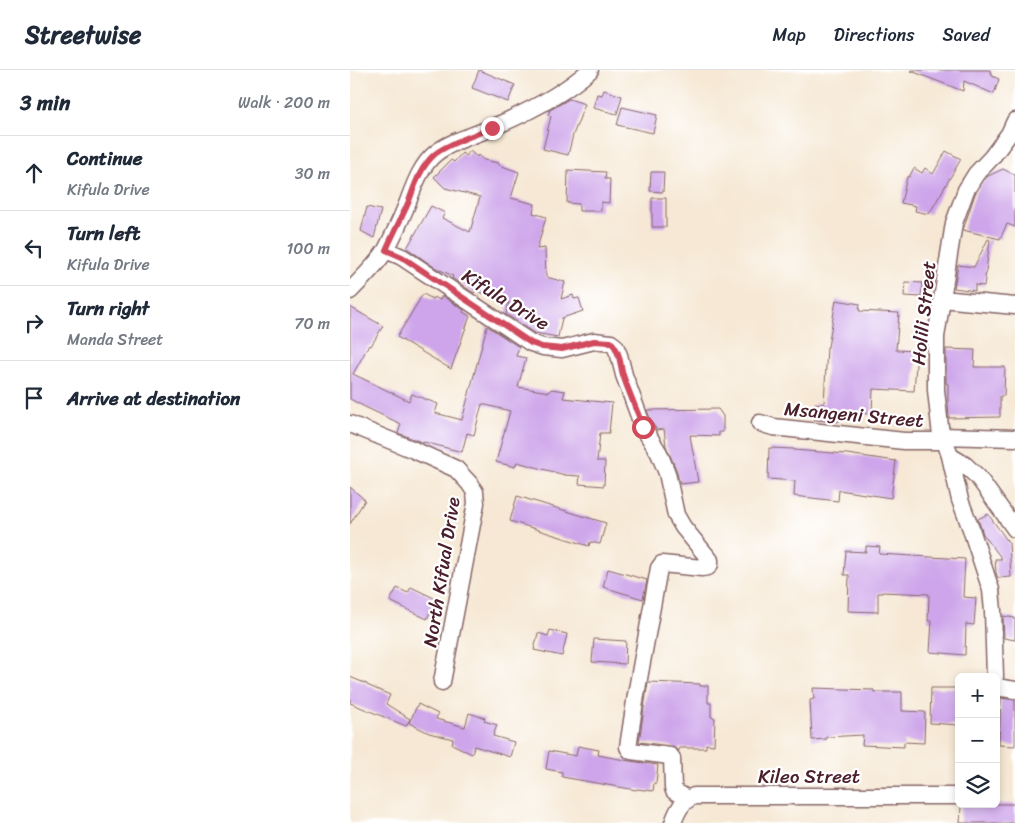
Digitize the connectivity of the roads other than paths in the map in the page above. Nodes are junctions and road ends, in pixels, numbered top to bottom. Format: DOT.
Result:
graph roads {
  1 [pos="590,70"];
  2 [pos="1015,121"];
  3 [pos="386,250"];
  4 [pos="350,291"];
  5 [pos="942,299"];
  6 [pos="1015,306"];
  7 [pos="760,423"];
  8 [pos="350,424"];
  9 [pos="1015,438"];
  10 [pos="945,445"];
  11 [pos="1015,529"];
  12 [pos="995,673"];
  13 [pos="442,682"];
  14 [pos="1000,688"];
  15 [pos="1015,690"];
  16 [pos="955,796"];
  17 [pos="688,799"];
  18 [pos="673,823"];
  1 -- 3 [label="street"];
  2 -- 5 [label="street, Holili Street"];
  3 -- 4 [label="street"];
  3 -- 17 [label="street, Kifula Drive"];
  5 -- 6 [label="street"];
  5 -- 10 [label="street, Holili Street"];
  7 -- 10 [label="street, Msangeni Street"];
  8 -- 13 [label="street, North Kifual Drive"];
  9 -- 10 [label="street, Msangeni Street"];
  10 -- 11 [label="street"];
  10 -- 12 [label="street"];
  14 -- 15 [label="street"];
  16 -- 17 [label="street, Kileo Street"];
  17 -- 18 [label="street"];
}
